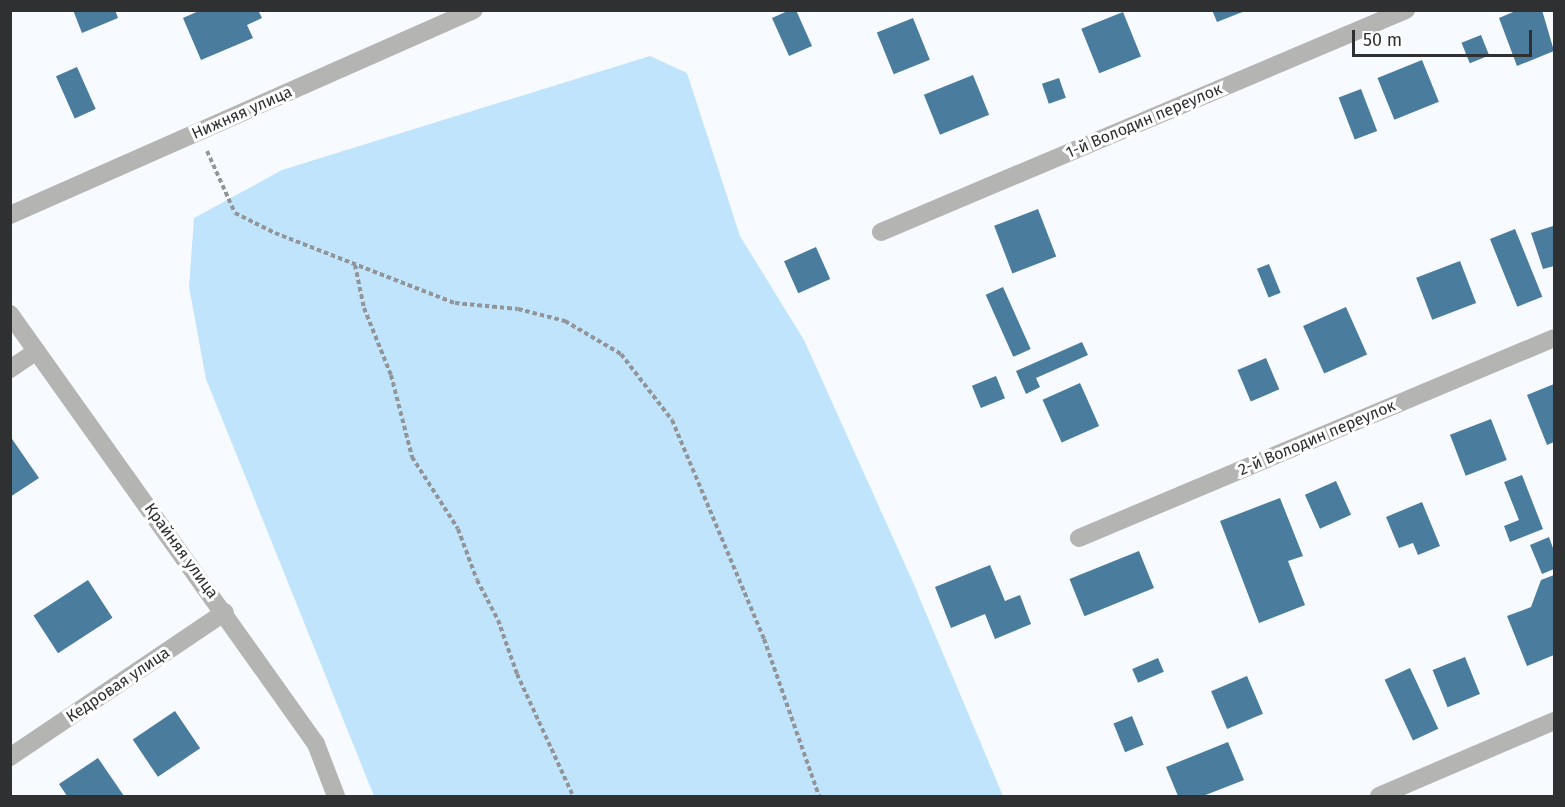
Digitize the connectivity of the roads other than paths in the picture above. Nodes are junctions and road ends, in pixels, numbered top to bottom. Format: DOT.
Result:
graph roads {
  1 [pos="474,10"];
  2 [pos="1406,10"];
  3 [pos="10,215"];
  4 [pos="881,232"];
  5 [pos="10,314"];
  6 [pos="1554,338"];
  7 [pos="37,351"];
  8 [pos="10,369"];
  9 [pos="1079,538"];
  10 [pos="225,612"];
  11 [pos="1554,721"];
  12 [pos="10,757"];
  13 [pos="336,796"];
  14 [pos="1380,796"];
  1 -- 3 [label="street, Нижняя улица"];
  2 -- 4 [label="street, 1-й Володин переулок"];
  5 -- 7 [label="street, Крайняя улица"];
  6 -- 9 [label="street, 2-й Володин переулок"];
  7 -- 8 [label="street"];
  7 -- 10 [label="street, Крайняя улица"];
  10 -- 12 [label="street, Кедровая улица"];
  10 -- 13 [label="street, Крайняя улица"];
  11 -- 14 [label="street"];
}
